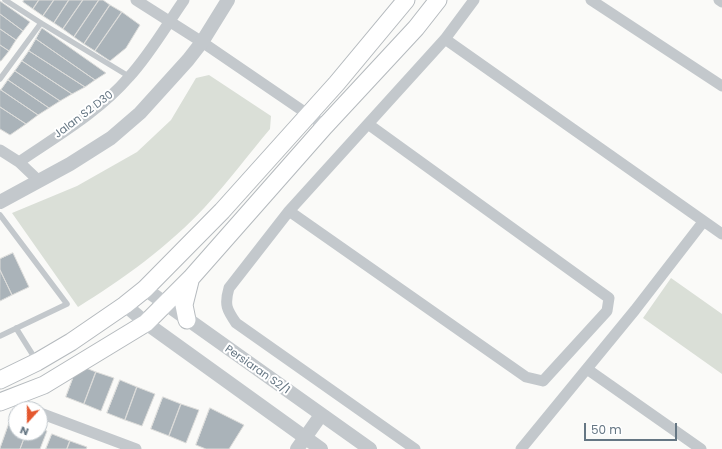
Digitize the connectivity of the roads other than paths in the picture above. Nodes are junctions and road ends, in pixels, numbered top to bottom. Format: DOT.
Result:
graph roads {
  1 [pos="5,0"];
  2 [pos="136,0"];
  3 [pos="184,0"];
  4 [pos="228,0"];
  5 [pos="406,0"];
  6 [pos="438,0"];
  7 [pos="474,0"];
  8 [pos="591,0"];
  9 [pos="719,0"];
  10 [pos="722,2"];
  11 [pos="168,22"];
  12 [pos="41,23"];
  13 [pos="445,39"];
  14 [pos="202,42"];
  15 [pos="130,77"];
  16 [pos="0,79"];
  17 [pos="722,86"];
  18 [pos="308,115"];
  19 [pos="368,124"];
  20 [pos="326,126"];
  21 [pos="0,150"];
  22 [pos="19,162"];
  23 [pos="39,181"];
  24 [pos="0,202"];
  25 [pos="289,211"];
  26 [pos="0,215"];
  27 [pos="703,222"];
  28 [pos="722,234"];
  29 [pos="191,278"];
  30 [pos="145,289"];
  31 [pos="165,304"];
  32 [pos="125,305"];
  33 [pos="187,320"];
  34 [pos="146,323"];
  35 [pos="16,328"];
  36 [pos="0,336"];
  37 [pos="37,362"];
  38 [pos="587,369"];
  39 [pos="0,380"];
  40 [pos="0,402"];
  41 [pos="321,415"];
  42 [pos="48,416"];
  43 [pos="301,444"];
  44 [pos="136,449"];
  45 [pos="321,449"];
  46 [pos="370,449"];
  47 [pos="415,449"];
  48 [pos="521,449"];
  49 [pos="701,449"];
  1 -- 12 [label="lane"];
  2 -- 11 [label="street"];
  3 -- 11 [label="street, Jalan S2 D30"];
  4 -- 14 [label="street"];
  5 -- 18 [label="main road"];
  6 -- 20 [label="main road"];
  7 -- 13 [label="street"];
  8 -- 17 [label="street"];
  9 -- 10 [label="street"];
  11 -- 14 [label="street"];
  11 -- 15 [label="street, Jalan S2 D30"];
  12 -- 15 [label="lane"];
  12 -- 16 [label="lane"];
  13 -- 19 [label="street"];
  13 -- 27 [label="street"];
  14 -- 18 [label="street"];
  14 -- 23 [label="street"];
  15 -- 22 [label="street, Jalan S2 D30"];
  18 -- 20 [label="street"];
  18 -- 30 [label="main road"];
  19 -- 25 [label="street"];
  19 -- 25 [label="street"];
  20 -- 29 [label="main road"];
  21 -- 22 [label="street"];
  22 -- 23 [label="street"];
  23 -- 24 [label="street"];
  25 -- 47 [label="street"];
  26 -- 35 [label="lane"];
  27 -- 28 [label="street"];
  27 -- 38 [label="street"];
  29 -- 31 [label="main road"];
  29 -- 33 [label="main road"];
  30 -- 31 [label="street, Persiaran S2/1"];
  30 -- 32 [label="main road"];
  31 -- 33 [label="street, Persiaran S2/1"];
  31 -- 34 [label="main road"];
  32 -- 34 [label="street"];
  32 -- 37 [label="main road"];
  33 -- 41 [label="street, Persiaran S2/1"];
  34 -- 40 [label="main road"];
  34 -- 43 [label="street"];
  35 -- 36 [label="lane"];
  35 -- 37 [label="lane"];
  37 -- 39 [label="main road"];
  38 -- 48 [label="street"];
  38 -- 49 [label="street"];
  41 -- 43 [label="street"];
  41 -- 46 [label="street, Persiaran S2/1"];
  42 -- 44 [label="street"];
  43 -- 45 [label="street"];
}
